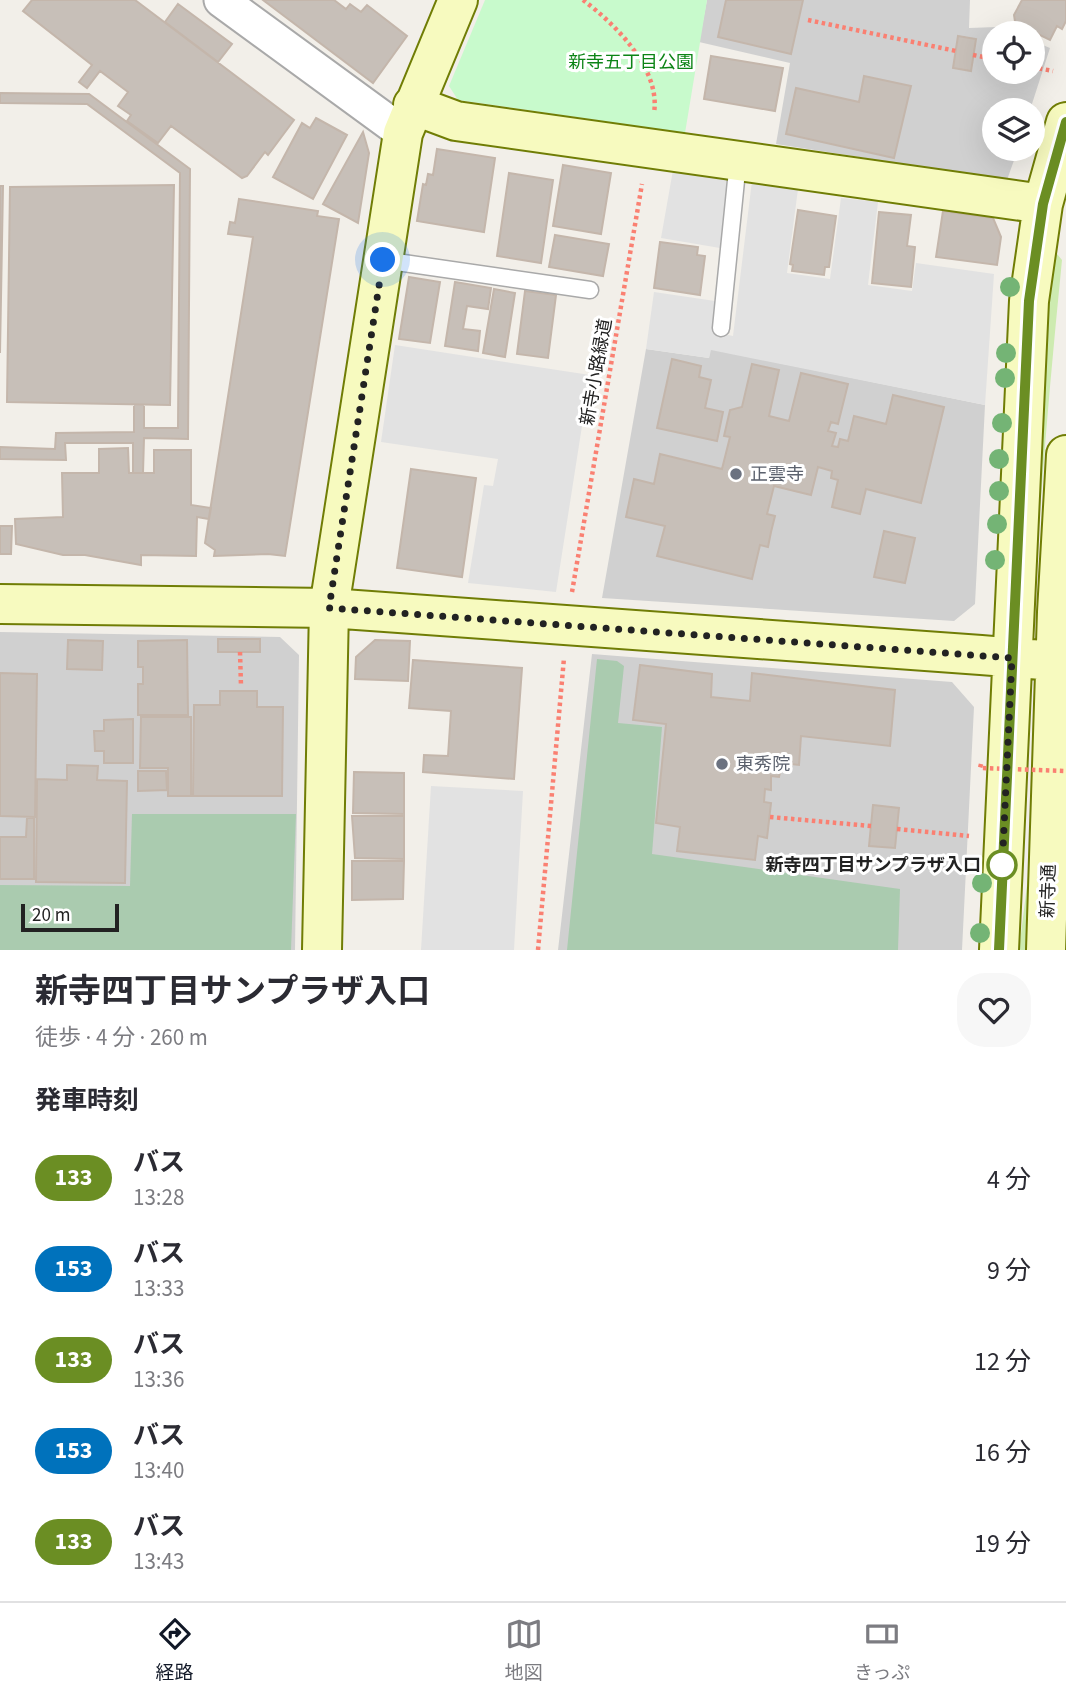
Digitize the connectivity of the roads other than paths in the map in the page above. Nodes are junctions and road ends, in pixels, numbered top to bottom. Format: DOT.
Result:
graph roads {
  1 [pos="221,0"];
  2 [pos="458,0"];
  3 [pos="408,119"];
  4 [pos="1066,122"];
  5 [pos="738,160"];
  6 [pos="1055,208"];
  7 [pos="383,260"];
  8 [pos="590,290"];
  9 [pos="721,328"];
  10 [pos="1066,455"];
  11 [pos="0,604"];
  12 [pos="329,608"];
  13 [pos="1012,658"];
  14 [pos="1061,664"];
  15 [pos="322,950"];
  16 [pos="999,950"];
  17 [pos="1046,950"];
  1 -- 3 [label="street"];
  2 -- 3 [label="street"];
  3 -- 5 [label="street"];
  3 -- 7 [label="street"];
  4 -- 6 [label="street"];
  5 -- 6 [label="street"];
  5 -- 9 [label="lane"];
  6 -- 13 [label="street"];
  7 -- 8 [label="lane"];
  7 -- 12 [label="street"];
  10 -- 14 [label="street, 新寺通"];
  11 -- 12 [label="street"];
  12 -- 13 [label="street"];
  12 -- 15 [label="street"];
  13 -- 14 [label="street"];
  13 -- 16 [label="street"];
  14 -- 17 [label="street, 新寺通"];
}
